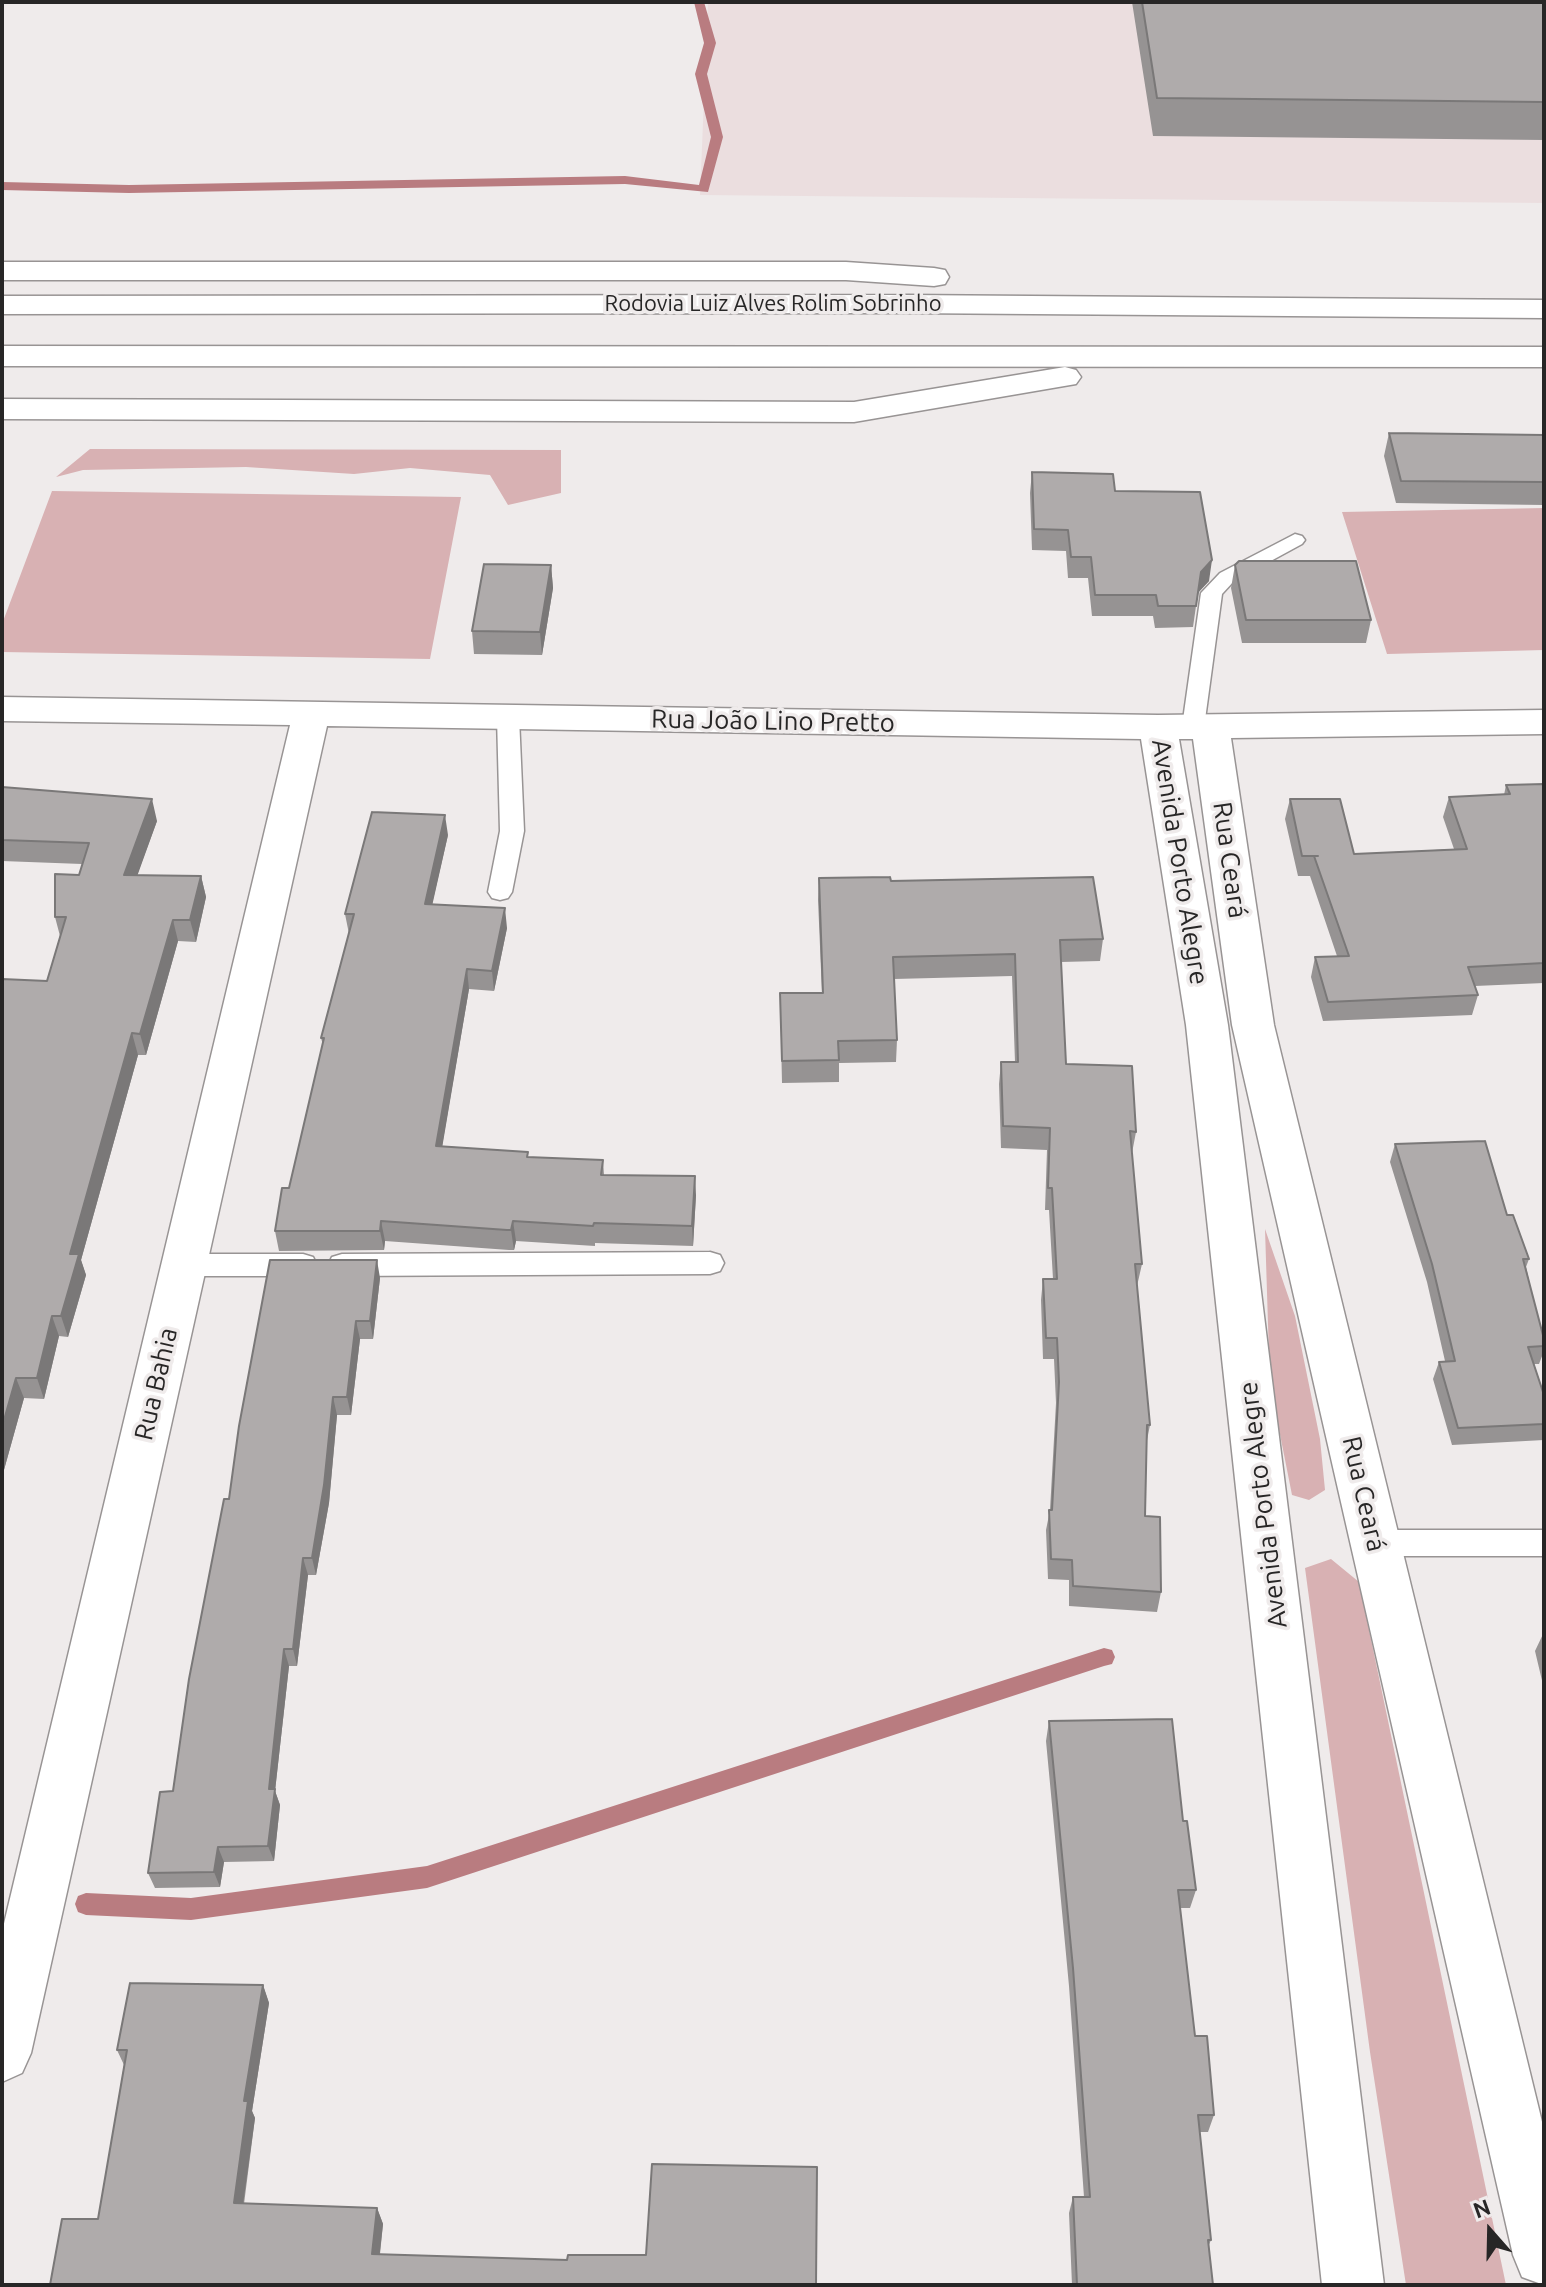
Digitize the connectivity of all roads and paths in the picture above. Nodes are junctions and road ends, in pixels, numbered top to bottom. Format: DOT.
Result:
graph roads {
  1 [pos="2,271"];
  2 [pos="2,305"];
  3 [pos="1544,309"];
  4 [pos="1411,310"];
  5 [pos="2,356"];
  6 [pos="1544,357"];
  7 [pos="1178,358"];
  8 [pos="2,409"];
  9 [pos="1295,540"];
  10 [pos="2,709"];
  11 [pos="311,714"];
  12 [pos="508,717"];
  13 [pos="1544,722"];
  14 [pos="1187,727"];
  15 [pos="500,892"];
  16 [pos="1230,1025"];
  17 [pos="710,1263"];
  18 [pos="183,1265"];
  19 [pos="1375,1543"];
  20 [pos="1544,1543"];
  21 [pos="2,2053"];
  22 [pos="1544,2255"];
  23 [pos="1353,2285"];
  1 -- 4 [label="main road"];
  2 -- 4 [label="main road, Rodovia Luiz Alves Rolim Sobrinho"];
  3 -- 4 [label="main road, Rodovia Luiz Alves Rolim Sobrinho"];
  5 -- 7 [label="main road, Rodovia Luiz Alves Rolim Sobrinho"];
  6 -- 7 [label="main road, Rodovia Luiz Alves Rolim Sobrinho"];
  7 -- 8 [label="main road"];
  9 -- 14 [label="lane"];
  10 -- 11 [label="main road, Rua João Lino Pretto"];
  11 -- 12 [label="main road, Rua João Lino Pretto"];
  11 -- 18 [label="main road, Rua Bahia"];
  12 -- 14 [label="main road, Rua João Lino Pretto"];
  12 -- 15 [label="lane"];
  13 -- 14 [label="main road, Rua João Lino Pretto"];
  14 -- 16 [label="main road, Avenida Porto Alegre"];
  16 -- 19 [label="main road, Rua Ceará"];
  16 -- 23 [label="main road, Avenida Porto Alegre"];
  17 -- 18 [label="lane"];
  18 -- 21 [label="main road, Rua Bahia"];
  19 -- 20 [label="lane"];
  19 -- 22 [label="main road, Rua Ceará"];
}
